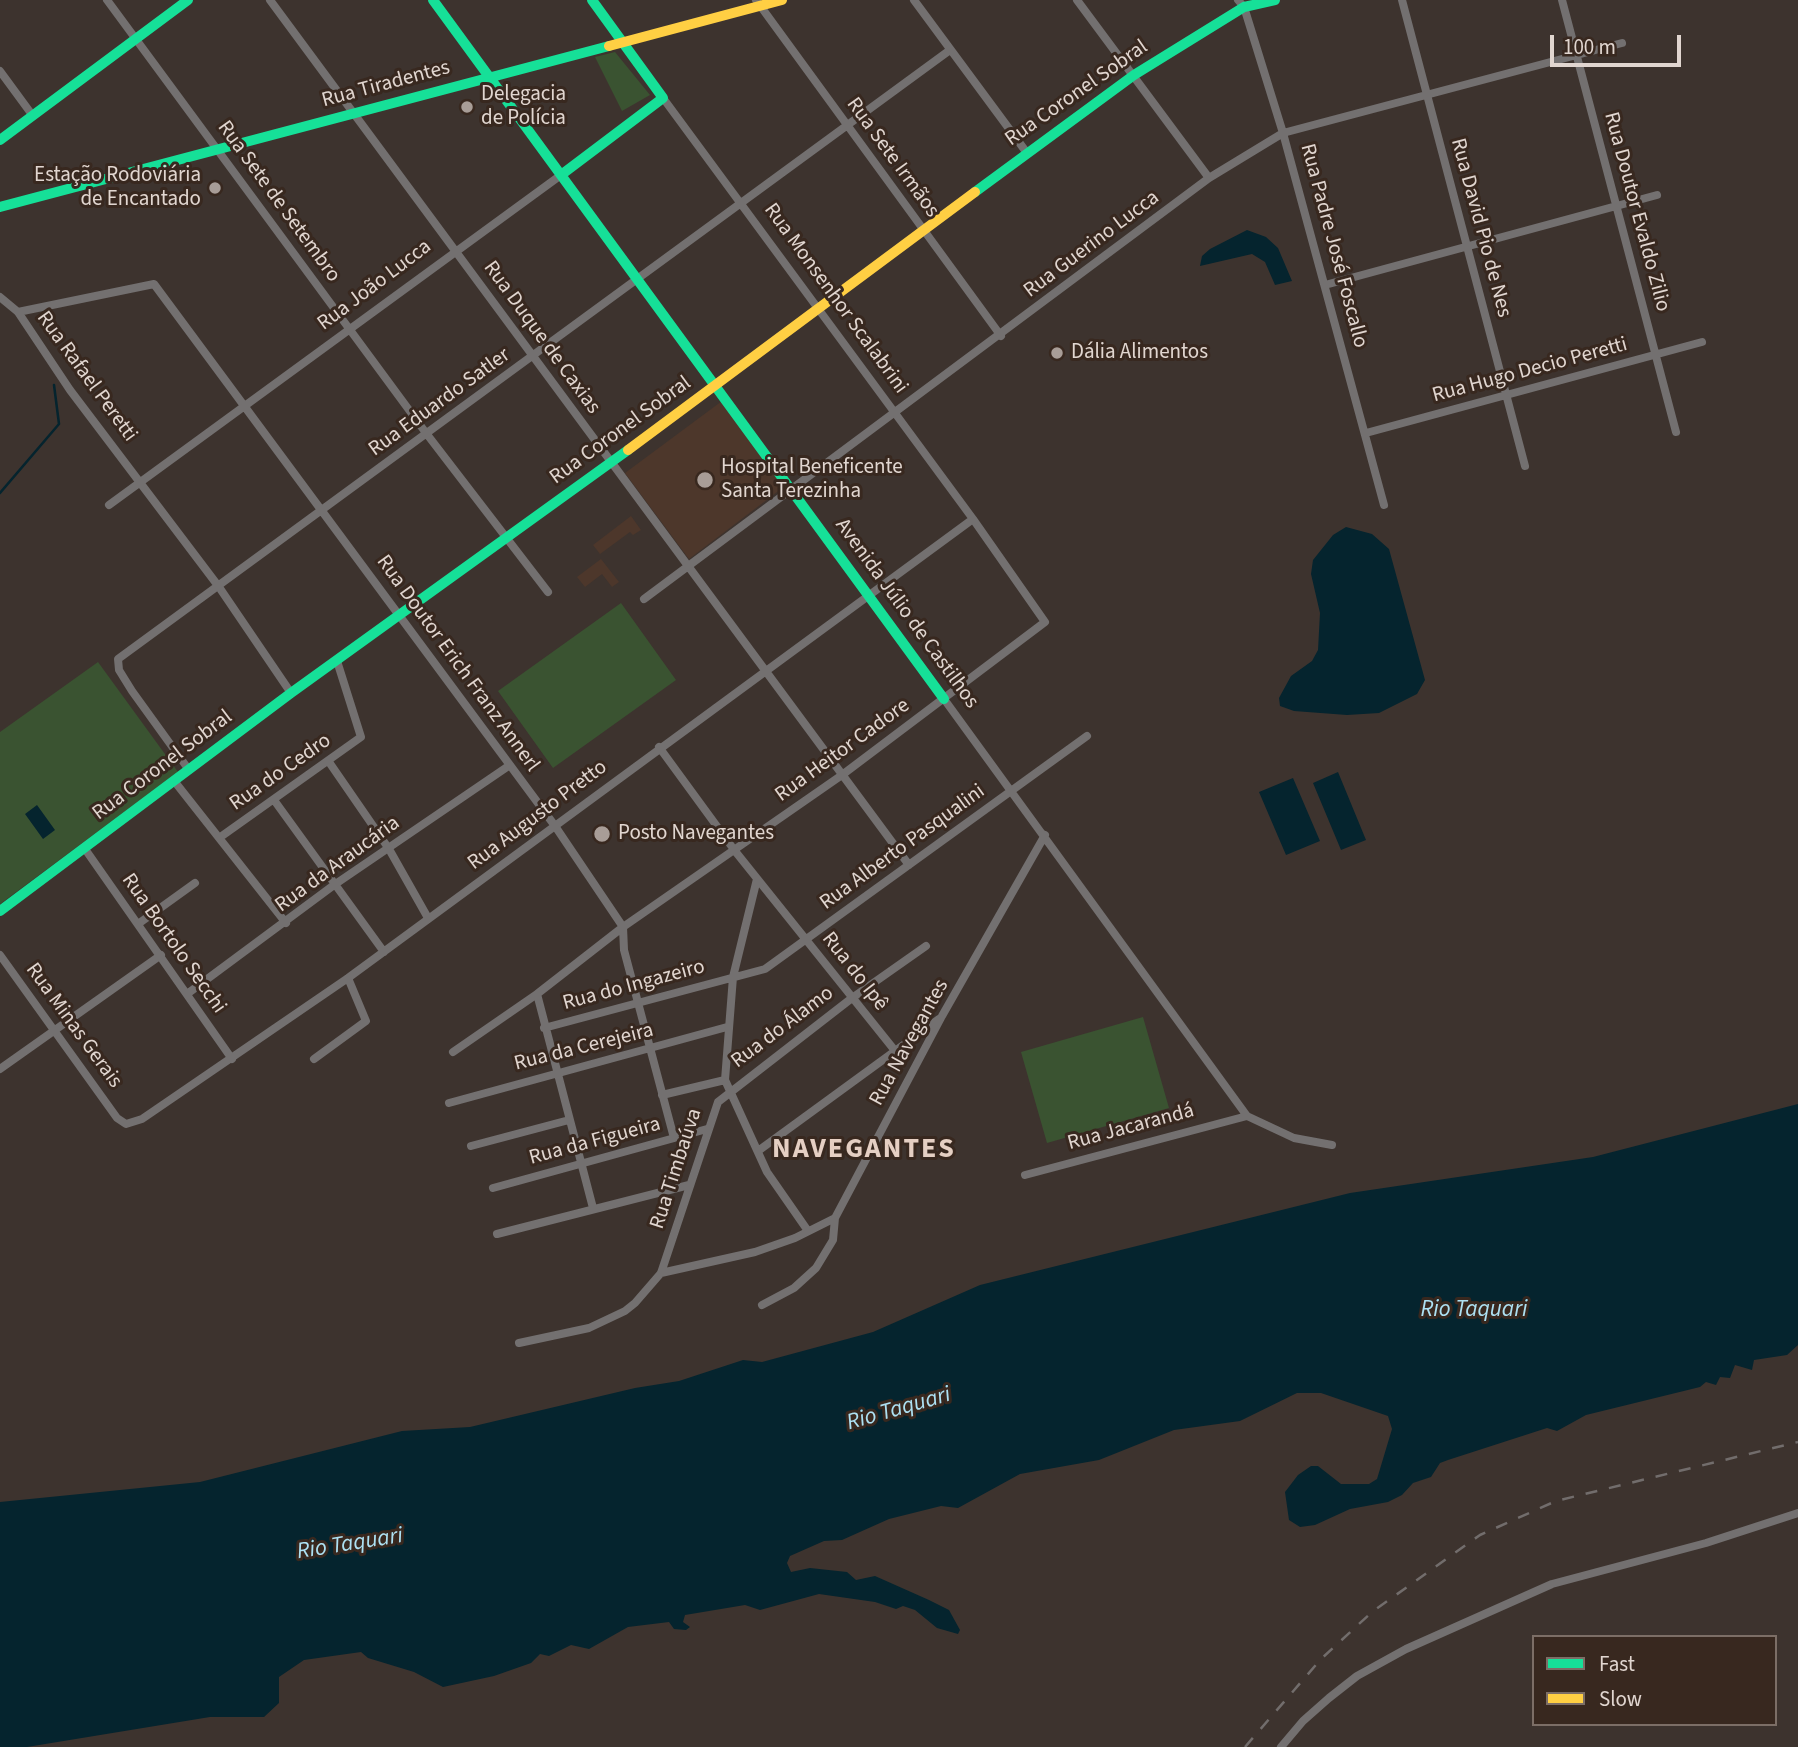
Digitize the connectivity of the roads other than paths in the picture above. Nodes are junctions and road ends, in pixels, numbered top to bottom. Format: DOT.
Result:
graph roads {
  1 [pos="107,0"];
  2 [pos="188,0"];
  3 [pos="270,0"];
  4 [pos="433,0"];
  5 [pos="592,0"];
  6 [pos="782,0"];
  7 [pos="914,0"];
  8 [pos="1077,0"];
  9 [pos="1275,0"];
  10 [pos="1402,0"];
  11 [pos="1562,0"];
  12 [pos="758,3"];
  13 [pos="1241,4"];
  14 [pos="135,40"];
  15 [pos="622,42"];
  16 [pos="1622,43"];
  17 [pos="950,50"];
  18 [pos="1576,53"];
  19 [pos="0,71"];
  20 [pos="1134,75"];
  21 [pos="489,78"];
  22 [pos="1426,95"];
  23 [pos="663,98"];
  24 [pos="354,113"];
  25 [pos="33,116"];
  26 [pos="847,125"];
  27 [pos="1283,133"];
  28 [pos="0,140"];
  29 [pos="219,149"];
  30 [pos="1027,153"];
  31 [pos="561,175"];
  32 [pos="1209,178"];
  33 [pos="1657,195"];
  34 [pos="741,203"];
  35 [pos="0,207"];
  36 [pos="1617,207"];
  37 [pos="922,229"];
  38 [pos="1468,246"];
  39 [pos="456,249"];
  40 [pos="636,279"];
  41 [pos="1325,285"];
  42 [pos="1,300"];
  43 [pos="818,309"];
  44 [pos="18,312"];
  45 [pos="350,330"];
  46 [pos="1001,336"];
  47 [pos="1702,342"];
  48 [pos="1656,356"];
  49 [pos="532,358"];
  50 [pos="715,386"];
  51 [pos="1506,395"];
  52 [pos="246,406"];
  53 [pos="896,413"];
  54 [pos="1676,432"];
  55 [pos="426,433"];
  56 [pos="1366,433"];
  57 [pos="611,463"];
  58 [pos="1525,466"];
  59 [pos="141,480"];
  60 [pos="791,489"];
  61 [pos="109,505"];
  62 [pos="1384,505"];
  63 [pos="321,511"];
  64 [pos="973,519"];
  65 [pos="508,537"];
  66 [pos="688,566"];
  67 [pos="219,587"];
  68 [pos="548,592"];
  69 [pos="871,596"];
  70 [pos="644,599"];
  71 [pos="400,615"];
  72 [pos="1045,622"];
  73 [pos="337,661"];
  74 [pos="764,670"];
  75 [pos="291,693"];
  76 [pos="944,699"];
  77 [pos="1087,736"];
  78 [pos="659,747"];
  79 [pos="329,762"];
  80 [pos="510,765"];
  81 [pos="189,770"];
  82 [pos="842,775"];
  83 [pos="175,782"];
  84 [pos="1012,791"];
  85 [pos="274,800"];
  86 [pos="555,826"];
  87 [pos="1045,835"];
  88 [pos="219,838"];
  89 [pos="85,849"];
  90 [pos="388,849"];
  91 [pos="735,851"];
  92 [pos="909,865"];
  93 [pos="757,879"];
  94 [pos="195,883"];
  95 [pos="334,885"];
  96 [pos="0,911"];
  97 [pos="428,918"];
  98 [pos="286,923"];
  99 [pos="138,924"];
  100 [pos="623,927"];
  101 [pos="806,939"];
  102 [pos="926,946"];
  103 [pos="384,952"];
  104 [pos="0,955"];
  105 [pos="161,955"];
  106 [pos="733,977"];
  107 [pos="348,978"];
  108 [pos="187,994"];
  109 [pos="537,994"];
  110 [pos="852,998"];
  111 [pos="640,1004"];
  112 [pos="942,1016"];
  113 [pos="727,1027"];
  114 [pos="544,1028"];
  115 [pos="53,1029"];
  116 [pos="651,1050"];
  117 [pos="453,1052"];
  118 [pos="895,1052"];
  119 [pos="232,1059"];
  120 [pos="314,1059"];
  121 [pos="0,1069"];
  122 [pos="556,1072"];
  123 [pos="725,1080"];
  124 [pos="730,1090"];
  125 [pos="662,1095"];
  126 [pos="450,1102"];
  127 [pos="1247,1116"];
  128 [pos="117,1118"];
  129 [pos="569,1119"];
  130 [pos="707,1129"];
  131 [pos="674,1138"];
  132 [pos="1332,1145"];
  133 [pos="471,1146"];
  134 [pos="758,1152"];
  135 [pos="582,1163"];
  136 [pos="1025,1175"];
  137 [pos="689,1185"];
  138 [pos="493,1188"];
  139 [pos="593,1208"];
  140 [pos="835,1217"];
  141 [pos="808,1231"];
  142 [pos="497,1234"];
  143 [pos="661,1273"];
  144 [pos="762,1305"];
  145 [pos="519,1343"];
  146 [pos="1798,1513"];
  147 [pos="1281,1747"];
  1 -- 14 [label="street, Rua Sete de Setembro"];
  2 -- 14 [label="street"];
  3 -- 24 [label="street, Rua Duque de Caxias"];
  4 -- 21 [label="street, Avenida Júlio de Castilhos"];
  5 -- 15 [label="street, Rua Monsenhor Scalabrini"];
  6 -- 12 [label="street, Rua Tiradentes"];
  7 -- 17 [label="street"];
  8 -- 20 [label="street"];
  9 -- 13 [label="street, Rua Coronel Sobral"];
  10 -- 22 [label="street, Rua David Pio de Nes"];
  11 -- 18 [label="street, Rua Doutor Evaldo Zilio"];
  12 -- 15 [label="street, Rua Tiradentes"];
  12 -- 26 [label="street, Rua Sete Irmãos"];
  13 -- 20 [label="street, Rua Coronel Sobral"];
  13 -- 27 [label="street, Rua Padre José Foscallo"];
  14 -- 25 [label="street"];
  14 -- 29 [label="street, Rua Sete de Setembro"];
  15 -- 21 [label="street, Rua Tiradentes"];
  15 -- 23 [label="street, Rua Monsenhor Scalabrini"];
  16 -- 18 [label="street, Rua Guerino Lucca"];
  17 -- 26 [label="street, Rua Eduardo Satler"];
  17 -- 30 [label="street"];
  18 -- 22 [label="street, Rua Guerino Lucca"];
  18 -- 36 [label="street, Rua Doutor Evaldo Zilio"];
  19 -- 25 [label="street"];
  20 -- 30 [label="street, Rua Coronel Sobral"];
  20 -- 32 [label="street"];
  21 -- 24 [label="street, Rua Tiradentes"];
  21 -- 31 [label="street, Avenida Júlio de Castilhos"];
  22 -- 27 [label="street, Rua Guerino Lucca"];
  22 -- 38 [label="street, Rua David Pio de Nes"];
  23 -- 31 [label="street, Rua João Lucca"];
  23 -- 34 [label="street, Rua Monsenhor Scalabrini"];
  24 -- 29 [label="street, Rua Tiradentes"];
  24 -- 39 [label="street, Rua Duque de Caxias"];
  25 -- 28 [label="street"];
  26 -- 34 [label="street, Rua Eduardo Satler"];
  26 -- 37 [label="street, Rua Sete Irmãos"];
  27 -- 32 [label="street, Rua Guerino Lucca"];
  27 -- 41 [label="street, Rua Padre José Foscallo"];
  29 -- 35 [label="street, Rua Tiradentes"];
  29 -- 45 [label="street, Rua Sete de Setembro"];
  30 -- 37 [label="street, Rua Coronel Sobral"];
  31 -- 39 [label="street, Rua João Lucca"];
  31 -- 40 [label="street, Avenida Júlio de Castilhos"];
  32 -- 46 [label="street, Rua Guerino Lucca"];
  33 -- 36 [label="street"];
  34 -- 40 [label="street, Rua Eduardo Satler"];
  34 -- 43 [label="street, Rua Monsenhor Scalabrini"];
  36 -- 38 [label="street"];
  36 -- 48 [label="street, Rua Doutor Evaldo Zilio"];
  37 -- 43 [label="street, Rua Coronel Sobral"];
  37 -- 46 [label="street, Rua Sete Irmãos"];
  38 -- 41 [label="street"];
  38 -- 51 [label="street, Rua David Pio de Nes"];
  39 -- 45 [label="street, Rua João Lucca"];
  39 -- 49 [label="street, Rua Duque de Caxias"];
  40 -- 49 [label="street, Rua Eduardo Satler"];
  40 -- 50 [label="street, Avenida Júlio de Castilhos"];
  41 -- 56 [label="street, Rua Padre José Foscallo"];
  42 -- 44 [label="street, Rua Rafael Peretti"];
  43 -- 50 [label="street, Rua Coronel Sobral"];
  43 -- 53 [label="street, Rua Monsenhor Scalabrini"];
  44 -- 52 [label="street, Rua Doutor Erich Franz Annerl"];
  44 -- 59 [label="street, Rua Rafael Peretti"];
  45 -- 52 [label="street, Rua João Lucca"];
  45 -- 55 [label="street, Rua Sete de Setembro"];
  46 -- 53 [label="street, Rua Guerino Lucca"];
  47 -- 48 [label="street, Rua Hugo Decio Peretti"];
  48 -- 51 [label="street, Rua Hugo Decio Peretti"];
  48 -- 54 [label="street, Rua Doutor Evaldo Zilio"];
  49 -- 55 [label="street, Rua Eduardo Satler"];
  49 -- 57 [label="street, Rua Duque de Caxias"];
  50 -- 57 [label="street, Rua Coronel Sobral"];
  50 -- 60 [label="street, Avenida Júlio de Castilhos"];
  51 -- 56 [label="street, Rua Hugo Decio Peretti"];
  51 -- 58 [label="street, Rua David Pio de Nes"];
  52 -- 59 [label="street, Rua João Lucca"];
  52 -- 63 [label="street, Rua Doutor Erich Franz Annerl"];
  53 -- 60 [label="street, Rua Guerino Lucca"];
  53 -- 64 [label="street, Rua Monsenhor Scalabrini"];
  55 -- 63 [label="street, Rua Eduardo Satler"];
  55 -- 65 [label="street, Rua Sete de Setembro"];
  56 -- 62 [label="street, Rua Padre José Foscallo"];
  57 -- 65 [label="street, Rua Coronel Sobral"];
  57 -- 66 [label="street, Rua Duque de Caxias"];
  59 -- 61 [label="street, Rua João Lucca"];
  59 -- 67 [label="street, Rua Rafael Peretti"];
  60 -- 66 [label="street, Rua Guerino Lucca"];
  60 -- 69 [label="street, Avenida Júlio de Castilhos"];
  63 -- 67 [label="street, Rua Eduardo Satler"];
  63 -- 71 [label="street, Rua Doutor Erich Franz Annerl"];
  64 -- 69 [label="street, Rua Augusto Pretto"];
  64 -- 72 [label="street, Rua Monsenhor Scalabrini"];
  65 -- 68 [label="street, Rua Sete de Setembro"];
  65 -- 71 [label="street, Rua Coronel Sobral"];
  66 -- 70 [label="street, Rua Guerino Lucca"];
  66 -- 74 [label="street, Rua Duque de Caxias"];
  67 -- 75 [label="street"];
  67 -- 81 [label="street, Rua Eduardo Satler"];
  69 -- 74 [label="street, Rua Augusto Pretto"];
  69 -- 76 [label="street, Avenida Júlio de Castilhos"];
  71 -- 73 [label="street, Rua Coronel Sobral"];
  71 -- 80 [label="street, Rua Doutor Erich Franz Annerl"];
  72 -- 76 [label="street, Rua Heitor Cadore"];
  73 -- 75 [label="street, Rua Coronel Sobral"];
  73 -- 79 [label="street, Rua do Cedro"];
  74 -- 78 [label="street, Rua Augusto Pretto"];
  74 -- 82 [label="street, Rua Duque de Caxias"];
  75 -- 81 [label="street, Rua Coronel Sobral"];
  76 -- 82 [label="street, Rua Heitor Cadore"];
  76 -- 84 [label="street, Avenida Júlio de Castilhos"];
  77 -- 84 [label="street, Rua Alberto Pasqualini"];
  78 -- 86 [label="street, Rua Augusto Pretto"];
  78 -- 91 [label="street, Rua do Ipê"];
  79 -- 85 [label="street, Rua do Cedro"];
  79 -- 90 [label="street"];
  80 -- 86 [label="street, Rua Doutor Erich Franz Annerl"];
  80 -- 90 [label="street, Rua da Araucária"];
  81 -- 83 [label="street, Rua Coronel Sobral"];
  82 -- 91 [label="street, Rua Heitor Cadore"];
  82 -- 92 [label="street, Rua Duque de Caxias"];
  83 -- 88 [label="street"];
  83 -- 89 [label="street, Rua Coronel Sobral"];
  84 -- 87 [label="street, Avenida Júlio de Castilhos"];
  84 -- 92 [label="street, Rua Alberto Pasqualini"];
  85 -- 88 [label="street, Rua do Cedro"];
  85 -- 95 [label="street"];
  86 -- 97 [label="street, Rua Augusto Pretto"];
  86 -- 100 [label="street, Rua Doutor Erich Franz Annerl"];
  87 -- 112 [label="street, Rua Navegantes"];
  87 -- 127 [label="street, Avenida Júlio de Castilhos"];
  88 -- 98 [label="street"];
  89 -- 96 [label="street, Rua Coronel Sobral"];
  89 -- 99 [label="street, Rua Bortolo Secchi"];
  90 -- 95 [label="street, Rua da Araucária"];
  90 -- 97 [label="street"];
  91 -- 93 [label="street, Rua do Ipê"];
  91 -- 100 [label="street, Rua Heitor Cadore"];
  92 -- 101 [label="street, Rua Alberto Pasqualini"];
  93 -- 101 [label="street, Rua do Ipê"];
  93 -- 106 [label="street"];
  94 -- 99 [label="street"];
  95 -- 98 [label="street, Rua da Araucária"];
  95 -- 103 [label="street"];
  97 -- 103 [label="street, Rua Augusto Pretto"];
  98 -- 108 [label="street, Rua da Araucária"];
  99 -- 105 [label="street, Rua Bortolo Secchi"];
  100 -- 109 [label="street, Rua Heitor Cadore"];
  100 -- 111 [label="street, Rua Doutor Erich Franz Annerl"];
  101 -- 106 [label="street, Rua Alberto Pasqualini"];
  101 -- 110 [label="street, Rua do Ipê"];
  102 -- 110 [label="street, Rua do Álamo"];
  103 -- 107 [label="street, Rua Augusto Pretto"];
  104 -- 115 [label="street, Rua Minas Gerais"];
  105 -- 108 [label="street, Rua Bortolo Secchi"];
  105 -- 115 [label="street"];
  106 -- 111 [label="street, Rua do Ingazeiro"];
  106 -- 113 [label="street"];
  107 -- 119 [label="street, Rua Augusto Pretto"];
  107 -- 120 [label="street"];
  108 -- 119 [label="street, Rua Bortolo Secchi"];
  109 -- 114 [label="street"];
  109 -- 117 [label="street, Rua Heitor Cadore"];
  110 -- 118 [label="street, Rua do Ipê"];
  110 -- 124 [label="street, Rua do Álamo"];
  111 -- 114 [label="street, Rua do Ingazeiro"];
  111 -- 116 [label="street, Rua Doutor Erich Franz Annerl"];
  112 -- 118 [label="street"];
  112 -- 140 [label="street, Rua Navegantes"];
  113 -- 116 [label="street, Rua da Cerejeira"];
  113 -- 123 [label="street"];
  114 -- 122 [label="street"];
  115 -- 121 [label="street"];
  115 -- 128 [label="street, Rua Minas Gerais"];
  116 -- 122 [label="street, Rua da Cerejeira"];
  116 -- 125 [label="street, Rua Doutor Erich Franz Annerl"];
  118 -- 134 [label="street"];
  119 -- 128 [label="street, Rua Augusto Pretto"];
  122 -- 126 [label="street, Rua da Cerejeira"];
  122 -- 129 [label="street"];
  123 -- 124 [label="street"];
  123 -- 125 [label="street"];
  124 -- 130 [label="street, Rua Timbaúva"];
  124 -- 134 [label="street"];
  125 -- 131 [label="street, Rua Doutor Erich Franz Annerl"];
  127 -- 132 [label="street"];
  127 -- 136 [label="street, Rua Jacarandá"];
  129 -- 133 [label="street"];
  129 -- 135 [label="street"];
  130 -- 131 [label="street, Rua da Figueira"];
  130 -- 137 [label="street, Rua Timbaúva"];
  131 -- 135 [label="street, Rua da Figueira"];
  134 -- 141 [label="street"];
  135 -- 138 [label="street, Rua da Figueira"];
  135 -- 139 [label="street"];
  137 -- 139 [label="street"];
  137 -- 143 [label="street, Rua Timbaúva"];
  139 -- 142 [label="street"];
  140 -- 141 [label="street"];
  140 -- 144 [label="street, Rua Navegantes"];
  141 -- 143 [label="street"];
  143 -- 145 [label="street, Rua Timbaúva"];
  146 -- 147 [label="street"];
}
